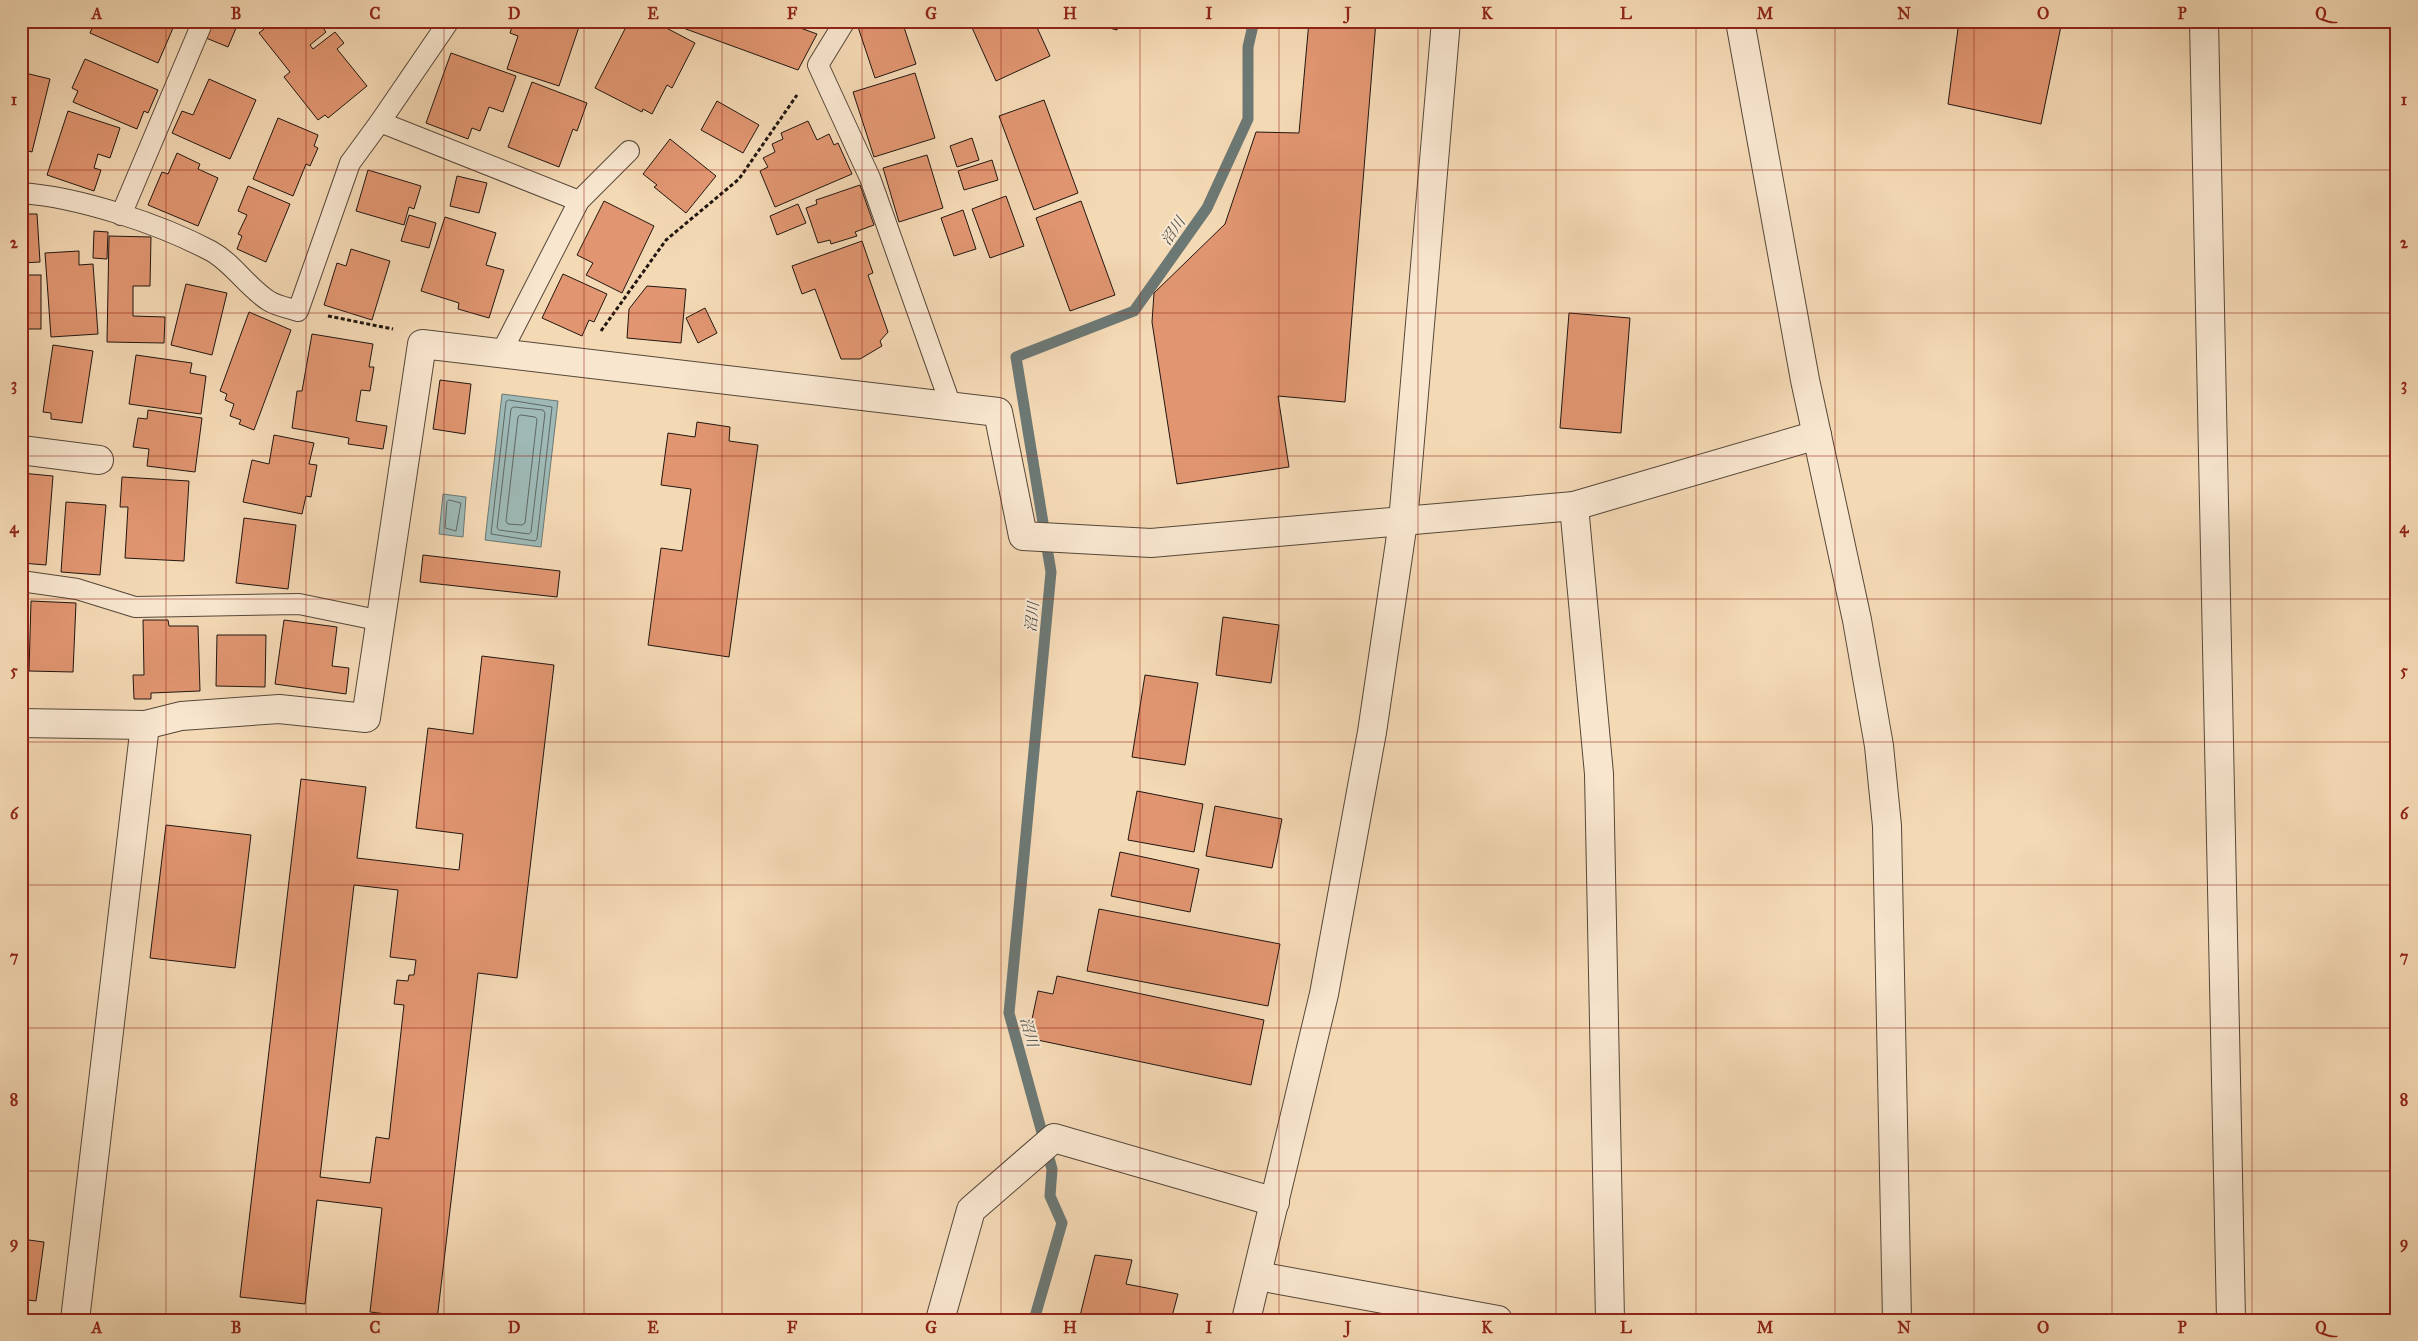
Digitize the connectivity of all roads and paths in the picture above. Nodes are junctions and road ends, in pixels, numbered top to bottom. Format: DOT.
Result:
graph roads {
  1 [pos="203,21"];
  2 [pos="449,21"];
  3 [pos="845,21"];
  4 [pos="1446,21"];
  5 [pos="1740,21"];
  6 [pos="2204,21"];
  7 [pos="818,65"];
  8 [pos="380,122"];
  9 [pos="629,151"];
  10 [pos="21,193"];
  11 [pos="579,201"];
  12 [pos="121,215"];
  13 [pos="298,311"];
  14 [pos="422,344"];
  15 [pos="501,353"];
  16 [pos="579,362"];
  17 [pos="951,406"];
  18 [pos="1817,435"];
  19 [pos="21,450"];
  20 [pos="99,460"];
  21 [pos="1574,506"];
  22 [pos="1403,522"];
  23 [pos="21,581"];
  24 [pos="382,621"];
  25 [pos="21,723"];
  26 [pos="145,725"];
  27 [pos="1275,1202"];
  28 [pos="1258,1276"];
  29 [pos="75,1320"];
  30 [pos="940,1320"];
  31 [pos="1246,1320"];
  32 [pos="1498,1320"];
  33 [pos="1610,1320"];
  34 [pos="1897,1320"];
  35 [pos="2231,1320"];
  1 -- 12 [label="lane"];
  2 -- 8 [label="lane"];
  3 -- 7 [label="lane"];
  4 -- 22 [label="street"];
  5 -- 18 [label="street"];
  6 -- 35 [label="street"];
  7 -- 16 [label="path"];
  7 -- 17 [label="lane"];
  8 -- 11 [label="lane"];
  8 -- 13 [label="lane"];
  9 -- 11 [label="lane"];
  10 -- 12 [label="lane"];
  11 -- 15 [label="lane"];
  12 -- 13 [label="lane"];
  13 -- 14 [label="path"];
  14 -- 15 [label="street"];
  14 -- 24 [label="street"];
  15 -- 16 [label="street"];
  16 -- 17 [label="street"];
  17 -- 22 [label="street"];
  18 -- 21 [label="street"];
  18 -- 34 [label="street"];
  19 -- 20 [label="street"];
  21 -- 22 [label="street"];
  21 -- 33 [label="street"];
  22 -- 27 [label="street"];
  23 -- 24 [label="lane"];
  24 -- 26 [label="street"];
  25 -- 26 [label="street"];
  26 -- 29 [label="street"];
  27 -- 28 [label="street"];
  27 -- 30 [label="street"];
  28 -- 31 [label="street"];
  28 -- 32 [label="street"];
}
